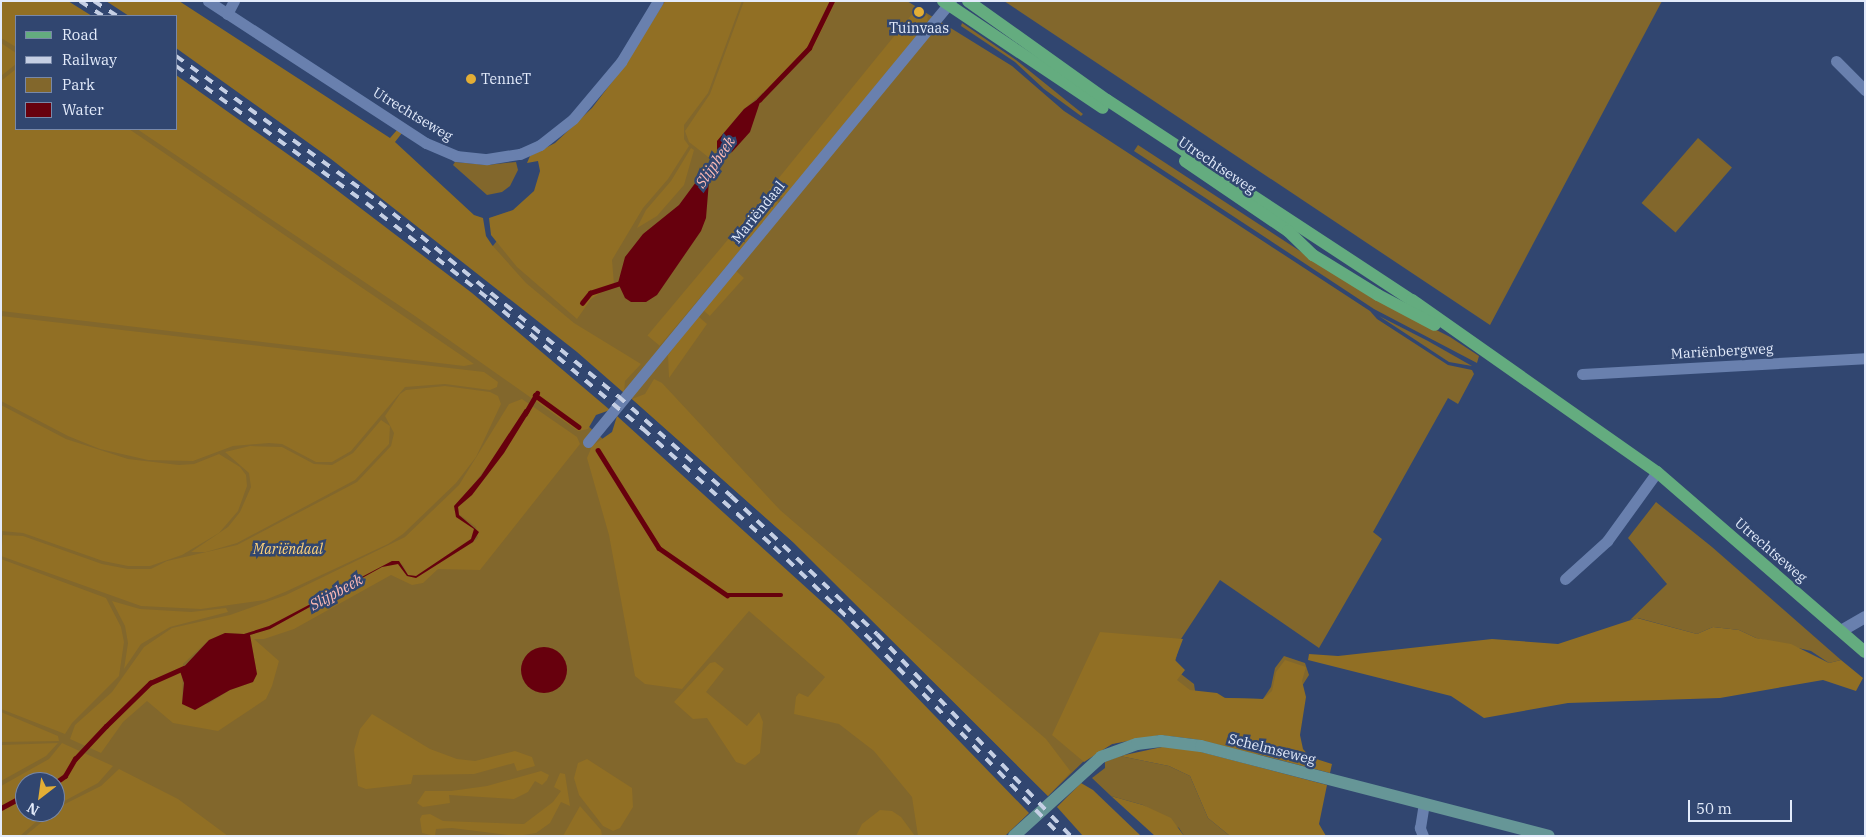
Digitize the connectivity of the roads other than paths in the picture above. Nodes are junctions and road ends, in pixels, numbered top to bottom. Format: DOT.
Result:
graph roads {
  1 [pos="208,1"];
  2 [pos="234,1"];
  3 [pos="658,1"];
  4 [pos="968,1"];
  5 [pos="948,2"];
  6 [pos="226,14"];
  7 [pos="1836,61"];
  8 [pos="1865,90"];
  9 [pos="1478,348"];
  10 [pos="1865,358"];
  11 [pos="1582,374"];
  12 [pos="588,442"];
  13 [pos="1657,472"];
  14 [pos="1565,579"];
  15 [pos="1865,618"];
  16 [pos="1841,632"];
  17 [pos="1865,652"];
  18 [pos="1424,804"];
  19 [pos="1014,836"];
  20 [pos="1423,836"];
  21 [pos="1549,836"];
  1 -- 6 [label="street, Utrechtseweg"];
  2 -- 6 [label="street"];
  3 -- 6 [label="street, Utrechtseweg"];
  4 -- 9 [label="main road, Utrechtseweg"];
  5 -- 9 [label="main road, Utrechtseweg"];
  5 -- 12 [label="street, Mariëndaal"];
  7 -- 8 [label="street"];
  9 -- 13 [label="main road, Utrechtseweg"];
  10 -- 11 [label="street, Mariënbergweg"];
  13 -- 14 [label="street"];
  13 -- 16 [label="main road, Utrechtseweg"];
  15 -- 16 [label="street"];
  16 -- 17 [label="main road, Utrechtseweg"];
  18 -- 19 [label="main road, Schelmseweg"];
  18 -- 20 [label="street"];
  18 -- 21 [label="main road, Schelmseweg"];
}
